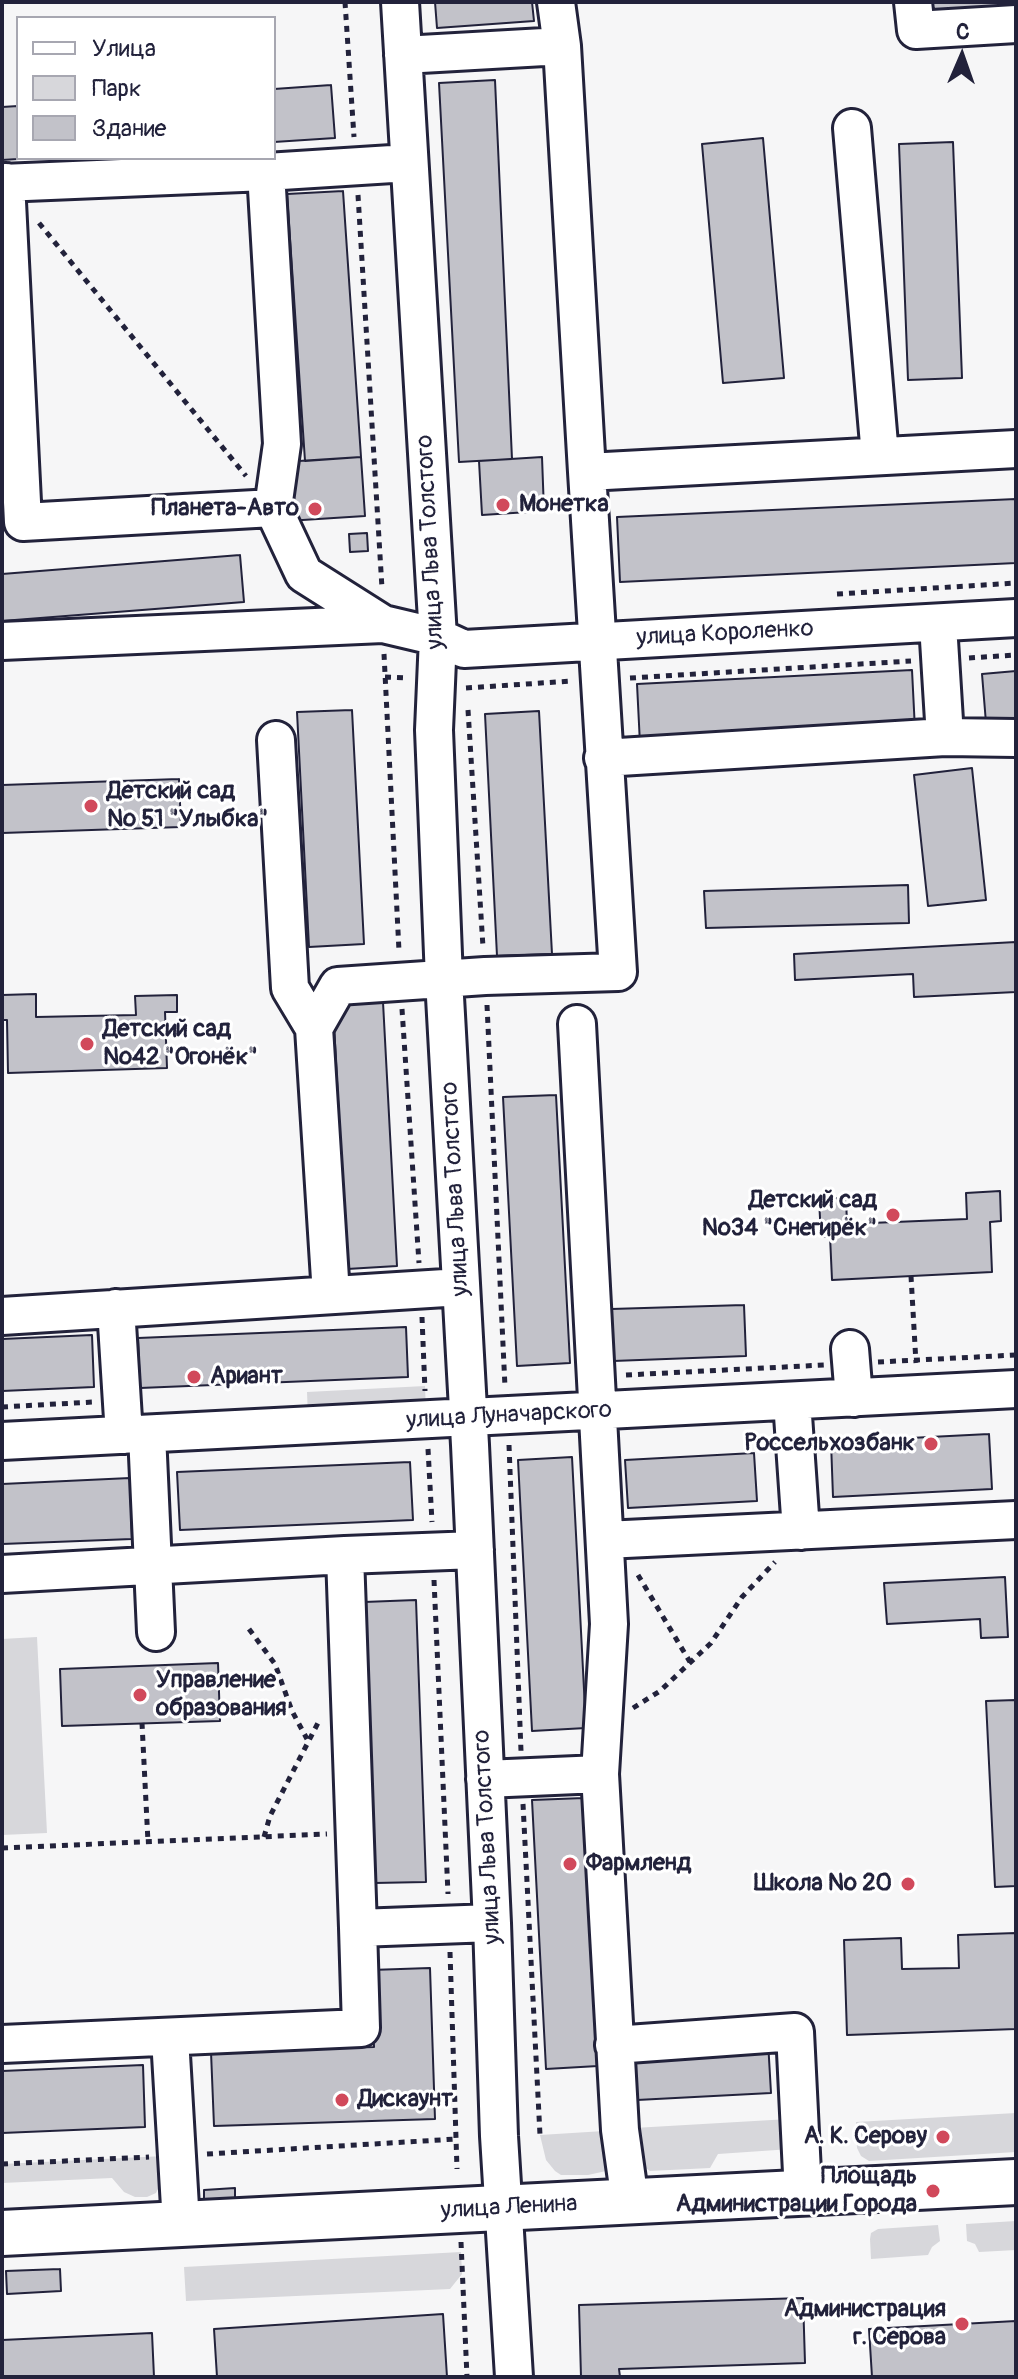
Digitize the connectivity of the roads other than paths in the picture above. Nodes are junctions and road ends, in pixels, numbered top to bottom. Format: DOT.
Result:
graph roads {
  1 [pos="400,2"];
  2 [pos="556,2"];
  3 [pos="913,2"];
  4 [pos="1016,24"];
  5 [pos="562,46"];
  6 [pos="403,55"];
  7 [pos="852,128"];
  8 [pos="408,163"];
  9 [pos="266,172"];
  10 [pos="4,182"];
  11 [pos="1016,449"];
  12 [pos="880,456"];
  13 [pos="587,472"];
  14 [pos="273,508"];
  15 [pos="1016,618"];
  16 [pos="383,624"];
  17 [pos="938,624"];
  18 [pos="596,640"];
  19 [pos="2,641"];
  20 [pos="451,643"];
  21 [pos="945,737"];
  22 [pos="1016,738"];
  23 [pos="276,740"];
  24 [pos="603,758"];
  25 [pos="444,979"];
  26 [pos="577,1024"];
  27 [pos="314,1028"];
  28 [pos="461,1287"];
  29 [pos="331,1295"];
  30 [pos="116,1308"];
  31 [pos="2,1316"];
  32 [pos="1016,1389"];
  33 [pos="598,1394"];
  34 [pos="792,1401"];
  35 [pos="468,1418"];
  36 [pos="136,1434"];
  37 [pos="2,1441"];
  38 [pos="1016,1520"];
  39 [pos="801,1531"];
  40 [pos="605,1540"];
  41 [pos="475,1550"];
  42 [pos="345,1555"];
  43 [pos="152,1565"];
  44 [pos="2,1574"];
  45 [pos="156,1632"];
  46 [pos="600,1774"];
  47 [pos="485,1779"];
  48 [pos="492,1923"];
  49 [pos="358,1928"];
  50 [pos="170,2038"];
  51 [pos="2,2044"];
  52 [pos="614,2045"];
  53 [pos="1016,2182"];
  54 [pos="803,2193"];
  55 [pos="630,2201"];
  56 [pos="503,2207"];
  57 [pos="181,2224"];
  58 [pos="2,2233"];
  59 [pos="514,2377"];
  1 -- 6 [label="street, улица Льва Толстого"];
  2 -- 5 [label="street"];
  3 -- 4 [label="street"];
  5 -- 6 [label="street"];
  5 -- 13 [label="street"];
  6 -- 8 [label="street, улица Льва Толстого"];
  7 -- 12 [label="street"];
  8 -- 9 [label="street"];
  8 -- 20 [label="street, улица Льва Толстого"];
  9 -- 10 [label="street"];
  9 -- 14 [label="street"];
  10 -- 14 [label="street"];
  11 -- 12 [label="street"];
  12 -- 13 [label="street"];
  13 -- 18 [label="street"];
  14 -- 16 [label="street"];
  15 -- 17 [label="street, улица Короленко"];
  16 -- 19 [label="street"];
  16 -- 20 [label="street, улица Короленко"];
  17 -- 18 [label="street, улица Короленко"];
  17 -- 21 [label="street"];
  18 -- 20 [label="street, улица Короленко"];
  18 -- 24 [label="street"];
  20 -- 25 [label="street, улица Льва Толстого"];
  21 -- 22 [label="street"];
  21 -- 24 [label="street"];
  23 -- 27 [label="street"];
  24 -- 25 [label="street"];
  25 -- 27 [label="street"];
  25 -- 28 [label="street, улица Льва Толстого"];
  26 -- 33 [label="street"];
  27 -- 29 [label="street"];
  28 -- 29 [label="street"];
  28 -- 35 [label="street, улица Льва Толстого"];
  29 -- 30 [label="street"];
  30 -- 31 [label="street"];
  30 -- 36 [label="street"];
  32 -- 34 [label="street, улица Луначарского"];
  33 -- 34 [label="street, улица Луначарского"];
  33 -- 35 [label="street, улица Луначарского"];
  33 -- 40 [label="street"];
  34 -- 39 [label="street"];
  35 -- 36 [label="street, улица Луначарского"];
  35 -- 41 [label="street, улица Льва Толстого"];
  36 -- 37 [label="street, улица Луначарского"];
  36 -- 43 [label="street"];
  38 -- 39 [label="street"];
  39 -- 40 [label="street"];
  40 -- 46 [label="street"];
  41 -- 42 [label="street"];
  41 -- 47 [label="street, улица Льва Толстого"];
  42 -- 43 [label="street"];
  42 -- 49 [label="street"];
  43 -- 44 [label="street"];
  43 -- 45 [label="street"];
  46 -- 47 [label="street"];
  46 -- 52 [label="street"];
  47 -- 48 [label="street, улица Льва Толстого"];
  48 -- 49 [label="street"];
  48 -- 56 [label="street, улица Льва Толстого"];
  49 -- 50 [label="street"];
  50 -- 51 [label="street"];
  50 -- 57 [label="street"];
  52 -- 54 [label="street"];
  52 -- 55 [label="street"];
  53 -- 54 [label="main road, улица Ленина"];
  54 -- 55 [label="main road, улица Ленина"];
  55 -- 56 [label="main road, улица Ленина"];
  56 -- 57 [label="main road, улица Ленина"];
  56 -- 59 [label="street, улица Льва Толстого"];
  57 -- 58 [label="main road, улица Ленина"];
}
